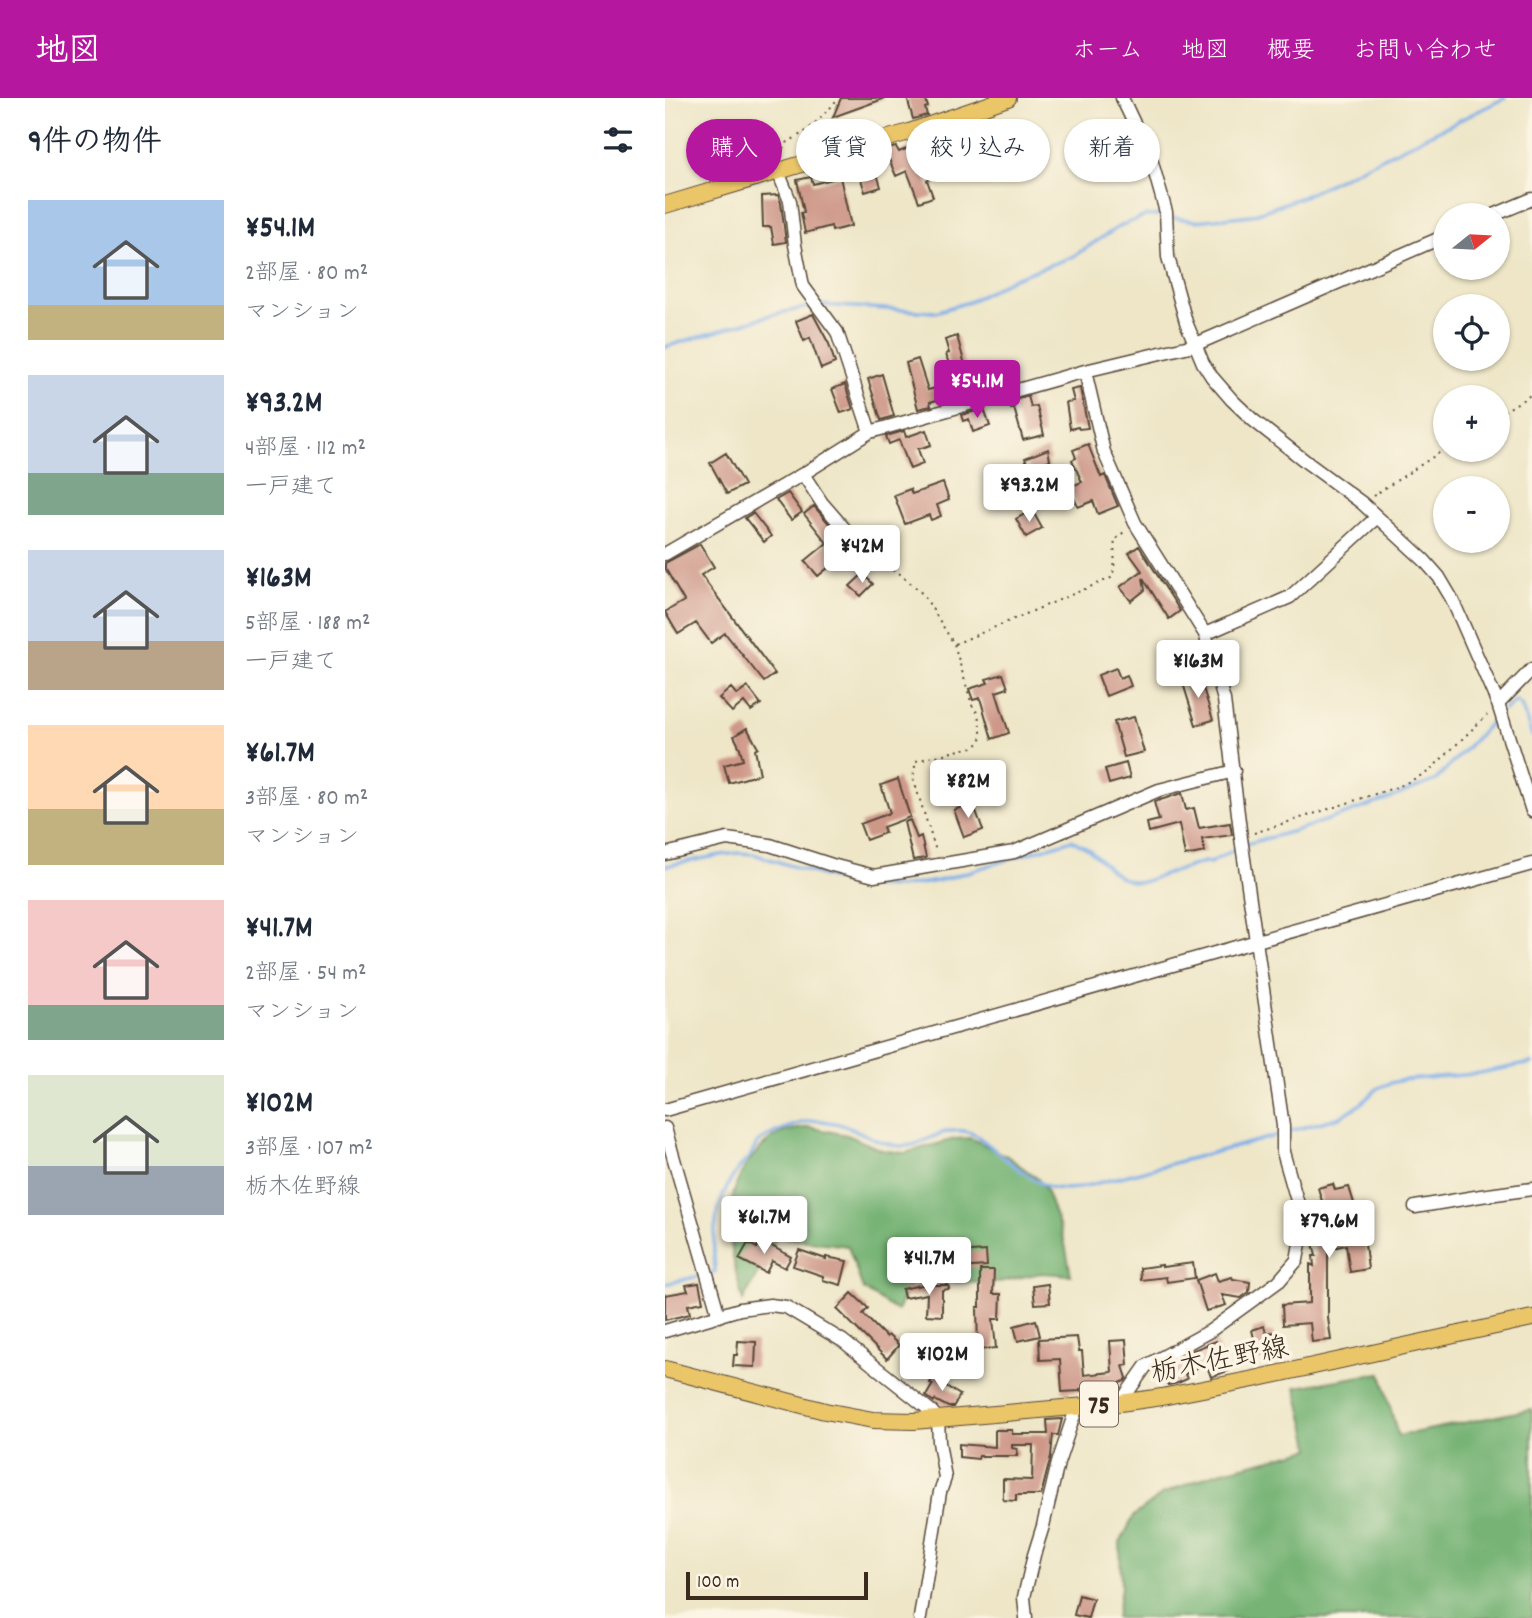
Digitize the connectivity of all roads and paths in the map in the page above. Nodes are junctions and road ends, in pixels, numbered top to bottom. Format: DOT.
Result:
graph roads {
  1 [pos="837,98"];
  2 [pos="1008,98"];
  3 [pos="1122,98"];
  4 [pos="782,153"];
  5 [pos="782,172"];
  6 [pos="747,182"];
  7 [pos="779,182"];
  8 [pos="1532,199"];
  9 [pos="665,205"];
  10 [pos="1510,208"];
  11 [pos="1433,241"];
  12 [pos="1194,345"];
  13 [pos="1085,371"];
  14 [pos="1532,394"];
  15 [pos="1510,408"];
  16 [pos="870,432"];
  17 [pos="1433,457"];
  18 [pos="803,474"];
  19 [pos="1362,503"];
  20 [pos="1377,517"];
  21 [pos="1135,523"];
  22 [pos="665,554"];
  23 [pos="870,558"];
  24 [pos="1205,634"];
  25 [pos="954,644"];
  26 [pos="1532,670"];
  27 [pos="1498,704"];
  28 [pos="1234,771"];
  29 [pos="1532,811"];
  30 [pos="1241,838"];
  31 [pos="665,854"];
  32 [pos="1532,864"];
  33 [pos="941,865"];
  34 [pos="1257,941"];
  35 [pos="665,1110"];
  36 [pos="665,1128"];
  37 [pos="1532,1189"];
  38 [pos="1415,1208"];
  39 [pos="719,1315"];
  40 [pos="1532,1318"];
  41 [pos="665,1331"];
  42 [pos="665,1369"];
  43 [pos="1120,1402"];
  44 [pos="1077,1406"];
  45 [pos="938,1419"];
  46 [pos="920,1618"];
  47 [pos="1025,1618"];
  1 -- 4 [label="path"];
  2 -- 5 [label="main road"];
  3 -- 12 [label="street"];
  6 -- 9 [label="main road"];
  7 -- 16 [label="street"];
  8 -- 10 [label="street"];
  11 -- 12 [label="street"];
  12 -- 13 [label="street"];
  12 -- 19 [label="street"];
  13 -- 16 [label="street"];
  13 -- 21 [label="street"];
  14 -- 15 [label="path"];
  16 -- 18 [label="street"];
  17 -- 19 [label="path"];
  18 -- 22 [label="street"];
  18 -- 23 [label="street"];
  19 -- 20 [label="street"];
  20 -- 24 [label="street"];
  20 -- 27 [label="street"];
  21 -- 24 [label="street"];
  21 -- 25 [label="path"];
  23 -- 25 [label="path"];
  24 -- 28 [label="street"];
  25 -- 33 [label="path"];
  26 -- 27 [label="street"];
  27 -- 29 [label="street"];
  27 -- 30 [label="path"];
  28 -- 30 [label="street"];
  28 -- 33 [label="street"];
  30 -- 34 [label="street"];
  31 -- 33 [label="street"];
  32 -- 34 [label="street"];
  34 -- 35 [label="street"];
  34 -- 43 [label="street"];
  36 -- 39 [label="street"];
  37 -- 38 [label="street"];
  39 -- 41 [label="street"];
  39 -- 45 [label="street"];
  40 -- 43 [label="main road, 栃木佐野線 / 75"];
  42 -- 45 [label="main road, 栃木佐野線 / 75"];
  43 -- 44 [label="main road, 栃木佐野線 / 75"];
  44 -- 45 [label="main road, 栃木佐野線 / 75"];
  44 -- 47 [label="street"];
  45 -- 46 [label="street"];
}
